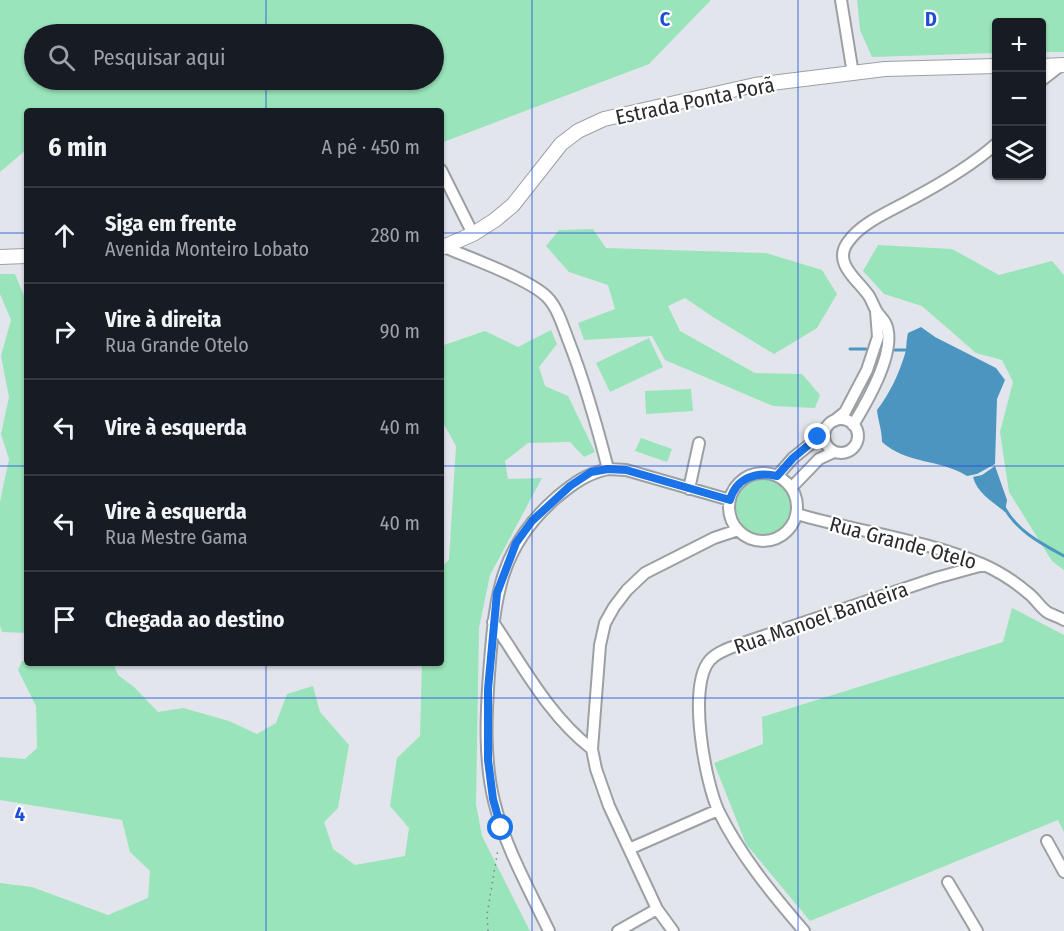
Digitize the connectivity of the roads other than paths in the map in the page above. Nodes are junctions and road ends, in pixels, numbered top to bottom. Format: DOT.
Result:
graph roads {
  1 [pos="841,0"];
  2 [pos="992,66"];
  3 [pos="1046,66"];
  4 [pos="1062,66"];
  5 [pos="853,74"];
  6 [pos="1046,77"];
  7 [pos="992,147"];
  8 [pos="444,176"];
  9 [pos="473,234"];
  10 [pos="444,248"];
  11 [pos="444,248"];
  12 [pos="0,256"];
  13 [pos="24,256"];
  14 [pos="876,311"];
  15 [pos="834,420"];
  16 [pos="853,425"];
  17 [pos="824,433"];
  18 [pos="699,444"];
  19 [pos="834,452"];
  20 [pos="608,469"];
  21 [pos="777,476"];
  22 [pos="791,488"];
  23 [pos="689,489"];
  24 [pos="730,500"];
  25 [pos="796,514"];
  26 [pos="738,530"];
  27 [pos="983,565"];
  28 [pos="1064,620"];
  29 [pos="493,622"];
  30 [pos="592,749"];
  31 [pos="718,810"];
  32 [pos="1047,841"];
  33 [pos="629,849"];
  34 [pos="1064,872"];
  35 [pos="948,882"];
  36 [pos="657,909"];
  37 [pos="549,931"];
  38 [pos="618,931"];
  39 [pos="674,931"];
  40 [pos="804,931"];
  41 [pos="977,931"];
  1 -- 5 [label="street"];
  2 -- 5 [label="main road, Estrada Ponta Porã"];
  3 -- 4 [label="main road"];
  4 -- 6 [label="street"];
  5 -- 9 [label="main road, Estrada Ponta Porã"];
  7 -- 14 [label="street"];
  8 -- 9 [label="street"];
  9 -- 10 [label="main road, Estrada Ponta Porã"];
  11 -- 20 [label="street"];
  12 -- 13 [label="main road"];
  14 -- 15 [label="street"];
  14 -- 16 [label="street"];
  15 -- 16 [label="street"];
  15 -- 17 [label="street"];
  16 -- 19 [label="street"];
  17 -- 19 [label="street"];
  17 -- 21 [label="street"];
  18 -- 23 [label="street"];
  19 -- 22 [label="street"];
  20 -- 23 [label="street"];
  20 -- 29 [label="street"];
  21 -- 22 [label="street"];
  21 -- 24 [label="street"];
  22 -- 25 [label="street"];
  23 -- 24 [label="street"];
  24 -- 26 [label="street"];
  25 -- 26 [label="street"];
  25 -- 27 [label="street, Rua Grande Otelo"];
  26 -- 30 [label="street"];
  27 -- 28 [label="street, Rua Grande Otelo"];
  27 -- 31 [label="street, Rua Manoel Bandeira"];
  29 -- 30 [label="street"];
  29 -- 37 [label="street"];
  30 -- 33 [label="street"];
  31 -- 33 [label="street"];
  31 -- 40 [label="street, Rua Manoel Bandeira"];
  32 -- 34 [label="street"];
  33 -- 36 [label="street"];
  35 -- 41 [label="street"];
  36 -- 38 [label="street"];
  36 -- 39 [label="street"];
}
